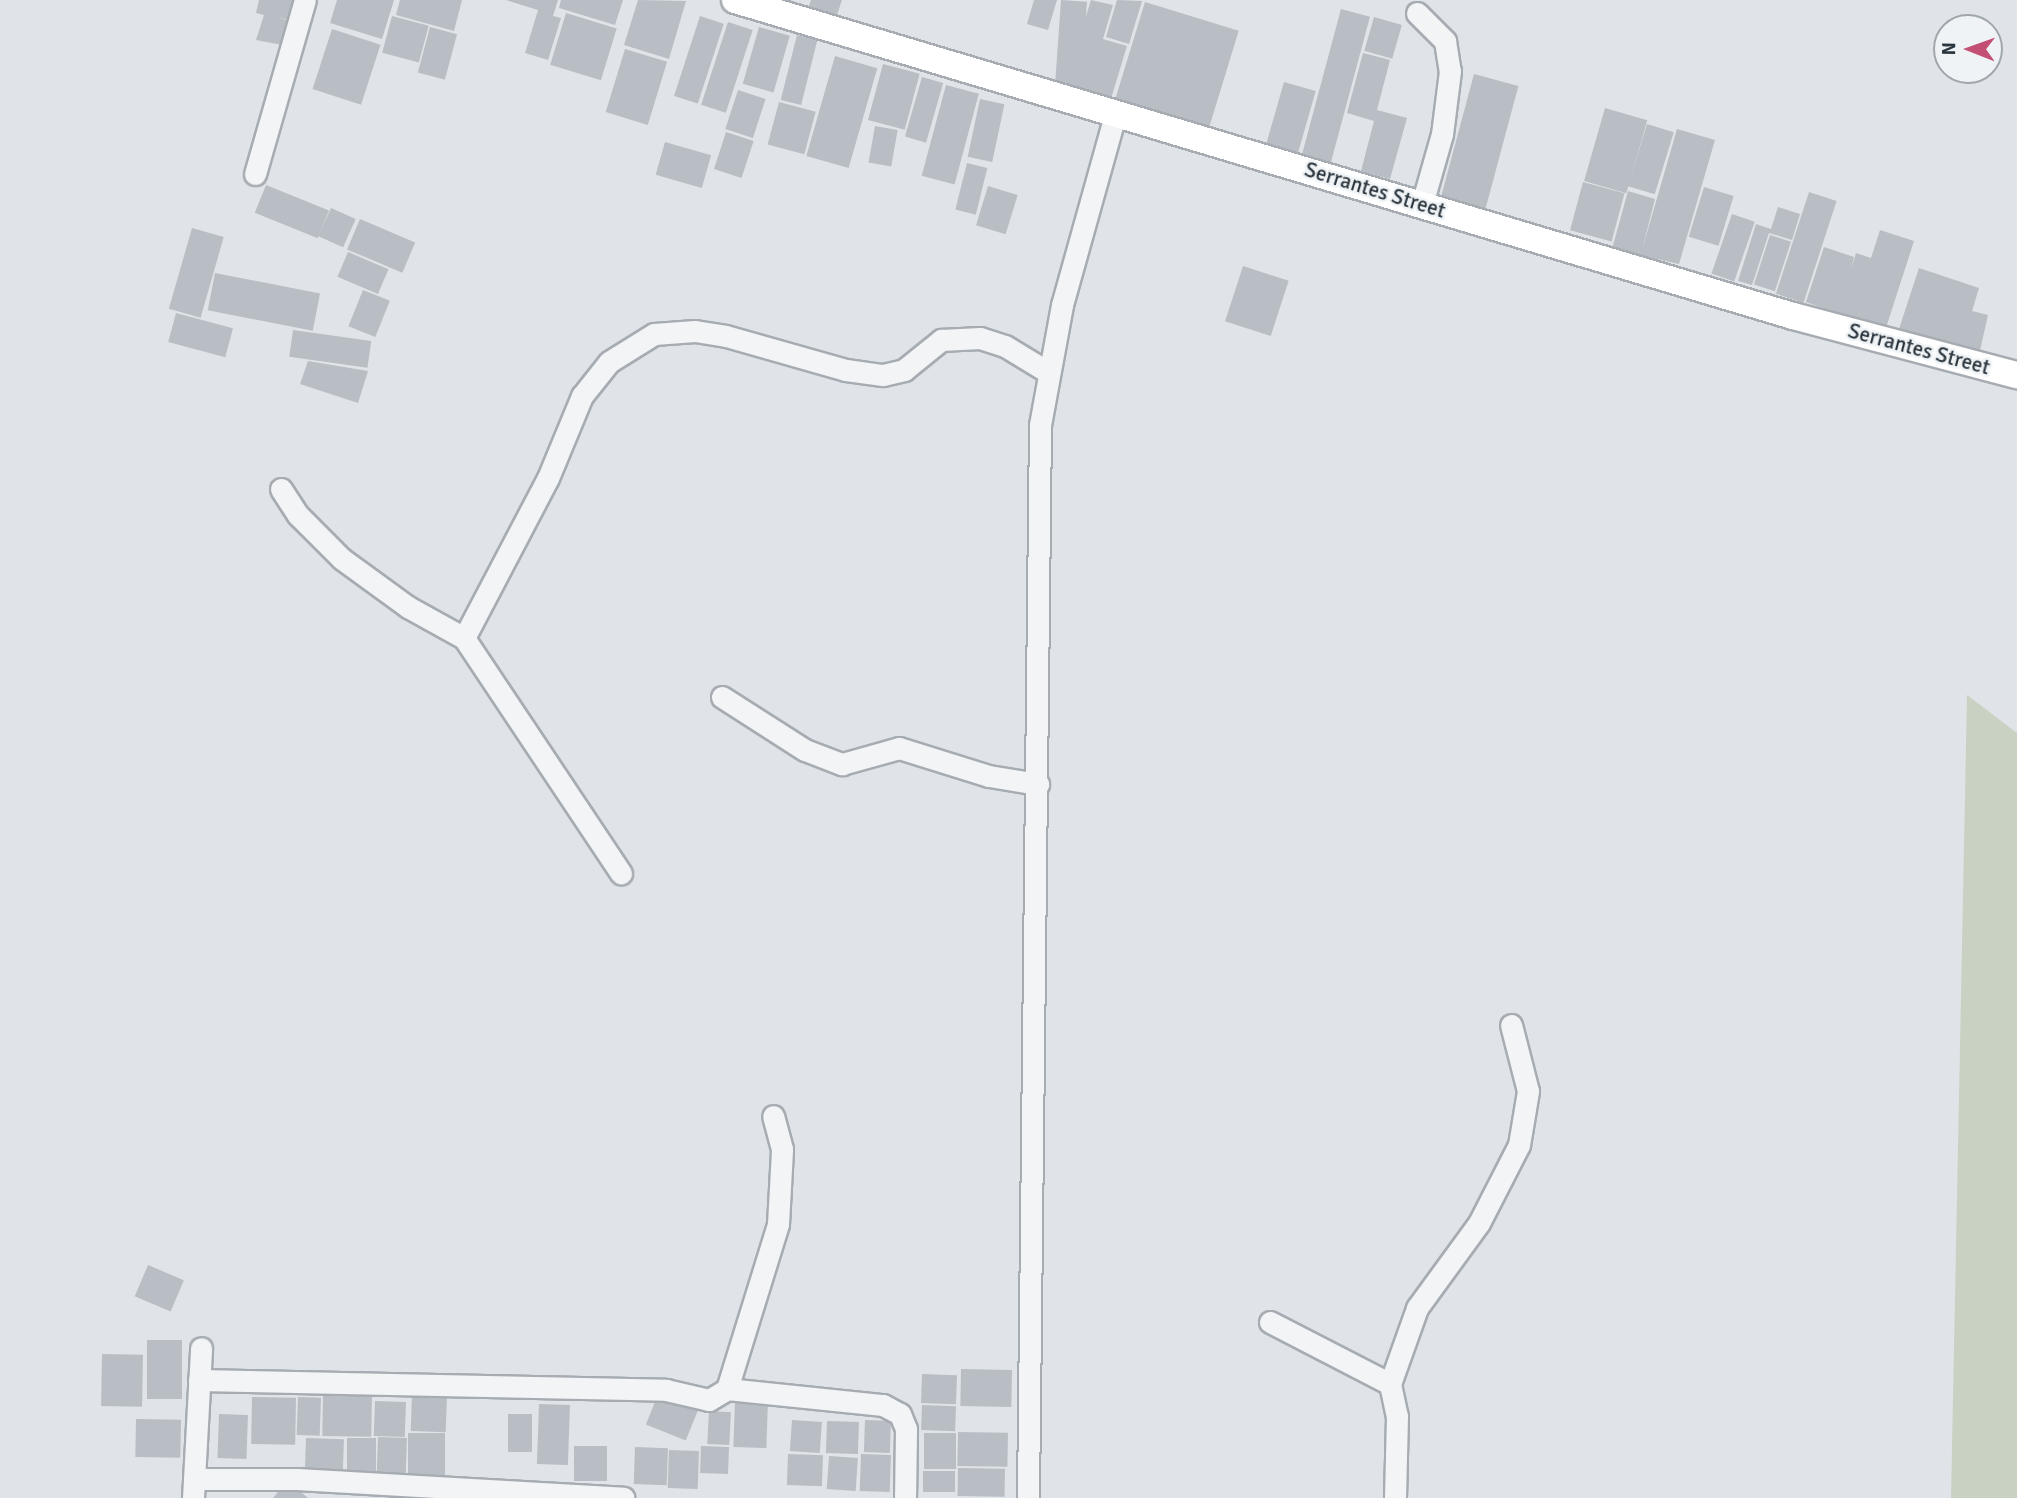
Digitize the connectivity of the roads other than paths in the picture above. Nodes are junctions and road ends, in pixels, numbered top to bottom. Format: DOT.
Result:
graph roads {
  1 [pos="305,0"];
  2 [pos="735,0"];
  3 [pos="1417,13"];
  4 [pos="1116,112"];
  5 [pos="256,174"];
  6 [pos="1422,204"];
  7 [pos="1048,372"];
  8 [pos="2017,375"];
  9 [pos="281,489"];
  10 [pos="464,638"];
  11 [pos="722,697"];
  12 [pos="1038,784"];
  13 [pos="621,873"];
  14 [pos="1511,1025"];
  15 [pos="773,1116"];
  16 [pos="1269,1322"];
  17 [pos="201,1348"];
  18 [pos="199,1380"];
  19 [pos="1390,1384"];
  20 [pos="727,1389"];
  21 [pos="194,1489"];
  22 [pos="623,1498"];
  23 [pos="905,1498"];
  24 [pos="1028,1498"];
  25 [pos="1395,1498"];
  1 -- 5 [label="street"];
  2 -- 4 [label="main road, Serrantes Street"];
  3 -- 6 [label="street"];
  4 -- 6 [label="main road, Serrantes Street"];
  4 -- 7 [label="street"];
  6 -- 8 [label="main road, Serrantes Street"];
  7 -- 10 [label="street"];
  7 -- 12 [label="street"];
  9 -- 10 [label="street"];
  10 -- 13 [label="street"];
  11 -- 12 [label="street"];
  12 -- 24 [label="street"];
  14 -- 19 [label="street"];
  15 -- 20 [label="street"];
  16 -- 19 [label="street"];
  17 -- 18 [label="street"];
  18 -- 20 [label="street"];
  18 -- 21 [label="street"];
  19 -- 25 [label="street"];
  20 -- 23 [label="street"];
  21 -- 22 [label="street"];
}
